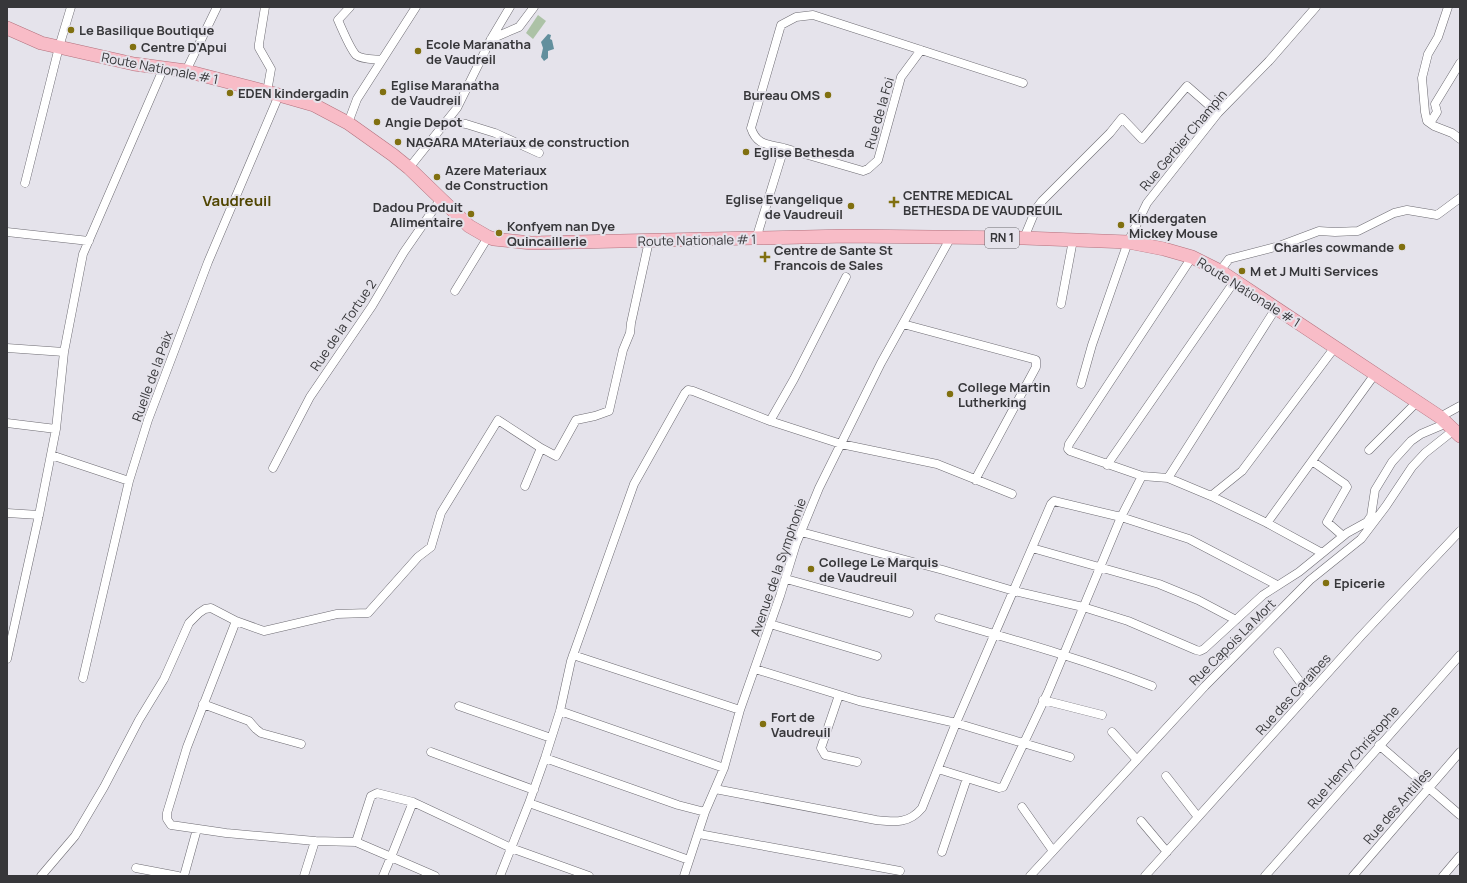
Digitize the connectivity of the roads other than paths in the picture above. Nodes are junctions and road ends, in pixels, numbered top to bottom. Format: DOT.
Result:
graph roads {
  1 [pos="71,7"];
  2 [pos="217,7"];
  3 [pos="265,7"];
  4 [pos="350,7"];
  5 [pos="416,7"];
  6 [pos="510,7"];
  7 [pos="534,7"];
  8 [pos="1316,7"];
  9 [pos="1448,7"];
  10 [pos="7,28"];
  11 [pos="491,39"];
  12 [pos="59,47"];
  13 [pos="921,50"];
  14 [pos="382,60"];
  15 [pos="1460,63"];
  16 [pos="164,67"];
  17 [pos="186,71"];
  18 [pos="1023,84"];
  19 [pos="273,93"];
  20 [pos="1218,113"];
  21 [pos="348,123"];
  22 [pos="1430,123"];
  23 [pos="445,124"];
  24 [pos="1460,139"];
  25 [pos="784,148"];
  26 [pos="539,153"];
  27 [pos="409,168"];
  28 [pos="25,183"];
  29 [pos="1460,198"];
  30 [pos="440,200"];
  31 [pos="7,232"];
  32 [pos="488,237"];
  33 [pos="951,237"];
  34 [pos="1024,238"];
  35 [pos="756,239"];
  36 [pos="1073,240"];
  37 [pos="89,241"];
  38 [pos="648,241"];
  39 [pos="1128,242"];
  40 [pos="1192,256"];
  41 [pos="1220,271"];
  42 [pos="846,277"];
  43 [pos="1234,282"];
  44 [pos="456,291"];
  45 [pos="1061,304"];
  46 [pos="1276,308"];
  47 [pos="903,324"];
  48 [pos="1335,347"];
  49 [pos="7,348"];
  50 [pos="64,352"];
  51 [pos="1375,374"];
  52 [pos="1081,384"];
  53 [pos="1417,402"];
  54 [pos="1460,406"];
  55 [pos="770,421"];
  56 [pos="7,423"];
  57 [pos="1450,426"];
  58 [pos="56,429"];
  59 [pos="841,444"];
  60 [pos="541,448"];
  61 [pos="1368,450"];
  62 [pos="51,455"];
  63 [pos="1312,461"];
  64 [pos="1107,464"];
  65 [pos="273,468"];
  66 [pos="1142,476"];
  67 [pos="1168,478"];
  68 [pos="975,480"];
  69 [pos="129,481"];
  70 [pos="525,486"];
  71 [pos="1012,494"];
  72 [pos="1211,496"];
  73 [pos="7,513"];
  74 [pos="39,515"];
  75 [pos="1121,517"];
  76 [pos="1267,523"];
  77 [pos="1460,531"];
  78 [pos="801,532"];
  79 [pos="1343,536"];
  80 [pos="1032,548"];
  81 [pos="1322,553"];
  82 [pos="1100,567"];
  83 [pos="786,579"];
  84 [pos="1277,585"];
  85 [pos="1014,592"];
  86 [pos="1083,607"];
  87 [pos="909,613"];
  88 [pos="939,618"];
  89 [pos="1236,620"];
  90 [pos="236,621"];
  91 [pos="770,624"];
  92 [pos="995,635"];
  93 [pos="1278,652"];
  94 [pos="573,655"];
  95 [pos="1063,655"];
  96 [pos="1460,655"];
  97 [pos="877,656"];
  98 [pos="7,659"];
  99 [pos="755,670"];
  100 [pos="83,678"];
  101 [pos="1152,686"];
  102 [pos="1309,694"];
  103 [pos="839,695"];
  104 [pos="1043,700"];
  105 [pos="203,704"];
  106 [pos="459,706"];
  107 [pos="740,710"];
  108 [pos="560,711"];
  109 [pos="1102,715"];
  110 [pos="956,723"];
  111 [pos="1112,732"];
  112 [pos="551,738"];
  113 [pos="301,744"];
  114 [pos="1024,744"];
  115 [pos="1379,745"];
  116 [pos="431,752"];
  117 [pos="1460,752"];
  118 [pos="1070,757"];
  119 [pos="545,758"];
  120 [pos="1137,760"];
  121 [pos="857,762"];
  122 [pos="724,768"];
  123 [pos="938,769"];
  124 [pos="1166,776"];
  125 [pos="967,778"];
  126 [pos="1429,788"];
  127 [pos="715,789"];
  128 [pos="534,790"];
  129 [pos="413,802"];
  130 [pos="529,803"];
  131 [pos="1022,807"];
  132 [pos="706,812"];
  133 [pos="1460,814"];
  134 [pos="1198,817"];
  135 [pos="1141,821"];
  136 [pos="197,829"];
  137 [pos="699,834"];
  138 [pos="315,841"];
  139 [pos="356,842"];
  140 [pos="511,848"];
  141 [pos="942,852"];
  142 [pos="1053,852"];
  143 [pos="1167,852"];
  144 [pos="1460,856"];
  145 [pos="391,857"];
  146 [pos="689,860"];
  147 [pos="136,868"];
  148 [pos="900,871"];
  149 [pos="41,876"];
  150 [pos="178,876"];
  151 [pos="184,876"];
  152 [pos="304,876"];
  153 [pos="383,876"];
  154 [pos="436,876"];
  155 [pos="500,876"];
  156 [pos="589,876"];
  157 [pos="684,876"];
  158 [pos="1030,876"];
  159 [pos="1145,876"];
  160 [pos="1265,876"];
  161 [pos="1353,876"];
  162 [pos="1443,876"];
  1 -- 12 [label="street"];
  2 -- 17 [label="street"];
  3 -- 19 [label="street, Ruelle de la Paix"];
  4 -- 14 [label="street"];
  5 -- 14 [label="street"];
  6 -- 11 [label="street"];
  7 -- 11 [label="street"];
  8 -- 20 [label="street, Rue Gerbier Champin"];
  9 -- 22 [label="street"];
  10 -- 12 [label="main road, Route Nationale # 1 / RN 1"];
  11 -- 23 [label="street"];
  12 -- 16 [label="main road, Route Nationale # 1 / RN 1"];
  12 -- 28 [label="street"];
  13 -- 18 [label="street, Rue de la Foi"];
  13 -- 25 [label="street, Rue de la Foi"];
  13 -- 25 [label="street, Rue de la Foi"];
  14 -- 21 [label="street"];
  15 -- 22 [label="street"];
  16 -- 17 [label="main road, Route Nationale # 1 / RN 1"];
  16 -- 37 [label="street"];
  17 -- 19 [label="main road, Route Nationale # 1 / RN 1"];
  19 -- 21 [label="main road, Route Nationale # 1 / RN 1"];
  19 -- 69 [label="street, Ruelle de la Paix"];
  20 -- 34 [label="street"];
  20 -- 39 [label="street, Rue Gerbier Champin"];
  21 -- 27 [label="main road, Route Nationale # 1 / RN 1"];
  22 -- 24 [label="street"];
  23 -- 26 [label="street"];
  23 -- 27 [label="street"];
  25 -- 35 [label="street"];
  27 -- 30 [label="main road, Route Nationale # 1 / RN 1"];
  29 -- 41 [label="street"];
  30 -- 32 [label="main road, Route Nationale # 1 / RN 1"];
  30 -- 65 [label="street, Rue de la Tortue 2"];
  31 -- 37 [label="street"];
  32 -- 38 [label="main road, Route Nationale # 1 / RN 1"];
  32 -- 44 [label="street"];
  33 -- 34 [label="main road, Route Nationale # 1 / RN 1"];
  33 -- 35 [label="main road, Route Nationale # 1 / RN 1"];
  33 -- 47 [label="street, Avenue de la Symphonie"];
  34 -- 36 [label="main road, Route Nationale # 1 / RN 1"];
  35 -- 38 [label="main road, Route Nationale # 1 / RN 1"];
  36 -- 39 [label="main road, Route Nationale # 1 / RN 1"];
  36 -- 45 [label="street"];
  37 -- 50 [label="street"];
  38 -- 60 [label="street"];
  39 -- 40 [label="main road, Route Nationale # 1 / RN 1"];
  39 -- 52 [label="street, Rue Gerbier Champin"];
  40 -- 41 [label="main road, Route Nationale # 1 / RN 1"];
  40 -- 64 [label="street"];
  41 -- 43 [label="main road, Route Nationale # 1 / RN 1"];
  42 -- 55 [label="street"];
  43 -- 46 [label="main road, Route Nationale # 1 / RN 1"];
  43 -- 64 [label="street"];
  46 -- 48 [label="main road, Route Nationale # 1 / RN 1"];
  46 -- 67 [label="street"];
  47 -- 59 [label="street, Avenue de la Symphonie"];
  47 -- 68 [label="street"];
  48 -- 51 [label="main road, Route Nationale # 1 / RN 1"];
  48 -- 72 [label="street"];
  49 -- 50 [label="street"];
  50 -- 58 [label="street"];
  51 -- 53 [label="main road, Route Nationale # 1 / RN 1"];
  51 -- 63 [label="street"];
  53 -- 57 [label="main road, Route Nationale # 1 / RN 1"];
  53 -- 61 [label="street"];
  54 -- 57 [label="street"];
  55 -- 59 [label="street"];
  55 -- 94 [label="street"];
  56 -- 58 [label="street"];
  57 -- 79 [label="street"];
  57 -- 120 [label="street, Rue Capois La Mort"];
  58 -- 62 [label="street"];
  59 -- 68 [label="street"];
  59 -- 78 [label="street, Avenue de la Symphonie"];
  60 -- 70 [label="street"];
  60 -- 90 [label="street"];
  62 -- 69 [label="street"];
  62 -- 74 [label="street"];
  63 -- 76 [label="street"];
  63 -- 79 [label="street"];
  64 -- 66 [label="street"];
  66 -- 67 [label="street"];
  66 -- 75 [label="street"];
  67 -- 72 [label="street"];
  68 -- 71 [label="street"];
  69 -- 100 [label="street, Ruelle de la Paix"];
  72 -- 76 [label="street"];
  73 -- 74 [label="street"];
  74 -- 98 [label="street"];
  75 -- 80 [label="street"];
  75 -- 82 [label="street"];
  75 -- 84 [label="street"];
  76 -- 81 [label="street"];
  77 -- 102 [label="street, Rue des Caraïbes"];
  78 -- 83 [label="street, Avenue de la Symphonie"];
  78 -- 85 [label="street"];
  79 -- 81 [label="street"];
  80 -- 82 [label="street"];
  80 -- 85 [label="street"];
  81 -- 84 [label="street"];
  82 -- 86 [label="street"];
  82 -- 89 [label="street"];
  83 -- 87 [label="street"];
  83 -- 91 [label="street, Avenue de la Symphonie"];
  84 -- 89 [label="street"];
  85 -- 86 [label="street"];
  85 -- 92 [label="street"];
  86 -- 89 [label="street"];
  86 -- 95 [label="street"];
  88 -- 92 [label="street"];
  90 -- 105 [label="street"];
  90 -- 149 [label="street"];
  91 -- 97 [label="street"];
  91 -- 99 [label="street, Avenue de la Symphonie"];
  92 -- 95 [label="street"];
  92 -- 110 [label="street"];
  93 -- 102 [label="street"];
  94 -- 107 [label="street"];
  94 -- 108 [label="street"];
  95 -- 101 [label="street"];
  95 -- 104 [label="street"];
  96 -- 115 [label="street, Rue Henry Christophe"];
  99 -- 103 [label="street"];
  99 -- 107 [label="street, Avenue de la Symphonie"];
  102 -- 134 [label="street, Rue des Caraïbes"];
  103 -- 110 [label="street"];
  103 -- 121 [label="street"];
  104 -- 109 [label="street"];
  104 -- 114 [label="street"];
  105 -- 113 [label="street"];
  105 -- 136 [label="street"];
  106 -- 112 [label="street"];
  107 -- 122 [label="street, Avenue de la Symphonie"];
  108 -- 112 [label="street"];
  108 -- 122 [label="street"];
  110 -- 114 [label="street"];
  110 -- 123 [label="street"];
  111 -- 120 [label="street"];
  112 -- 119 [label="street"];
  114 -- 118 [label="street"];
  114 -- 125 [label="street"];
  115 -- 126 [label="street"];
  115 -- 160 [label="street, Rue Henry Christophe"];
  116 -- 128 [label="street"];
  117 -- 126 [label="street, Rue des Antilles"];
  119 -- 128 [label="street"];
  119 -- 132 [label="street"];
  120 -- 142 [label="street, Rue Capois La Mort"];
  122 -- 127 [label="street, Avenue de la Symphonie"];
  123 -- 125 [label="street"];
  123 -- 127 [label="street"];
  124 -- 134 [label="street"];
  125 -- 141 [label="street"];
  126 -- 133 [label="street"];
  126 -- 161 [label="street, Rue des Antilles"];
  127 -- 132 [label="street, Avenue de la Symphonie"];
  128 -- 130 [label="street"];
  129 -- 139 [label="street"];
  129 -- 140 [label="street"];
  129 -- 145 [label="street"];
  130 -- 140 [label="street"];
  130 -- 146 [label="street"];
  131 -- 142 [label="street"];
  132 -- 137 [label="street, Avenue de la Symphonie"];
  134 -- 143 [label="street, Rue des Caraïbes"];
  135 -- 143 [label="street"];
  136 -- 138 [label="street"];
  136 -- 151 [label="street"];
  137 -- 146 [label="street, Avenue de la Symphonie"];
  137 -- 148 [label="street"];
  138 -- 139 [label="street"];
  138 -- 152 [label="street"];
  139 -- 145 [label="street"];
  140 -- 155 [label="street"];
  140 -- 156 [label="street"];
  142 -- 158 [label="street, Rue Capois La Mort"];
  143 -- 159 [label="street, Rue des Caraïbes"];
  144 -- 162 [label="street"];
  145 -- 153 [label="street"];
  145 -- 154 [label="street"];
  146 -- 157 [label="street, Avenue de la Symphonie"];
  147 -- 150 [label="street"];
}
